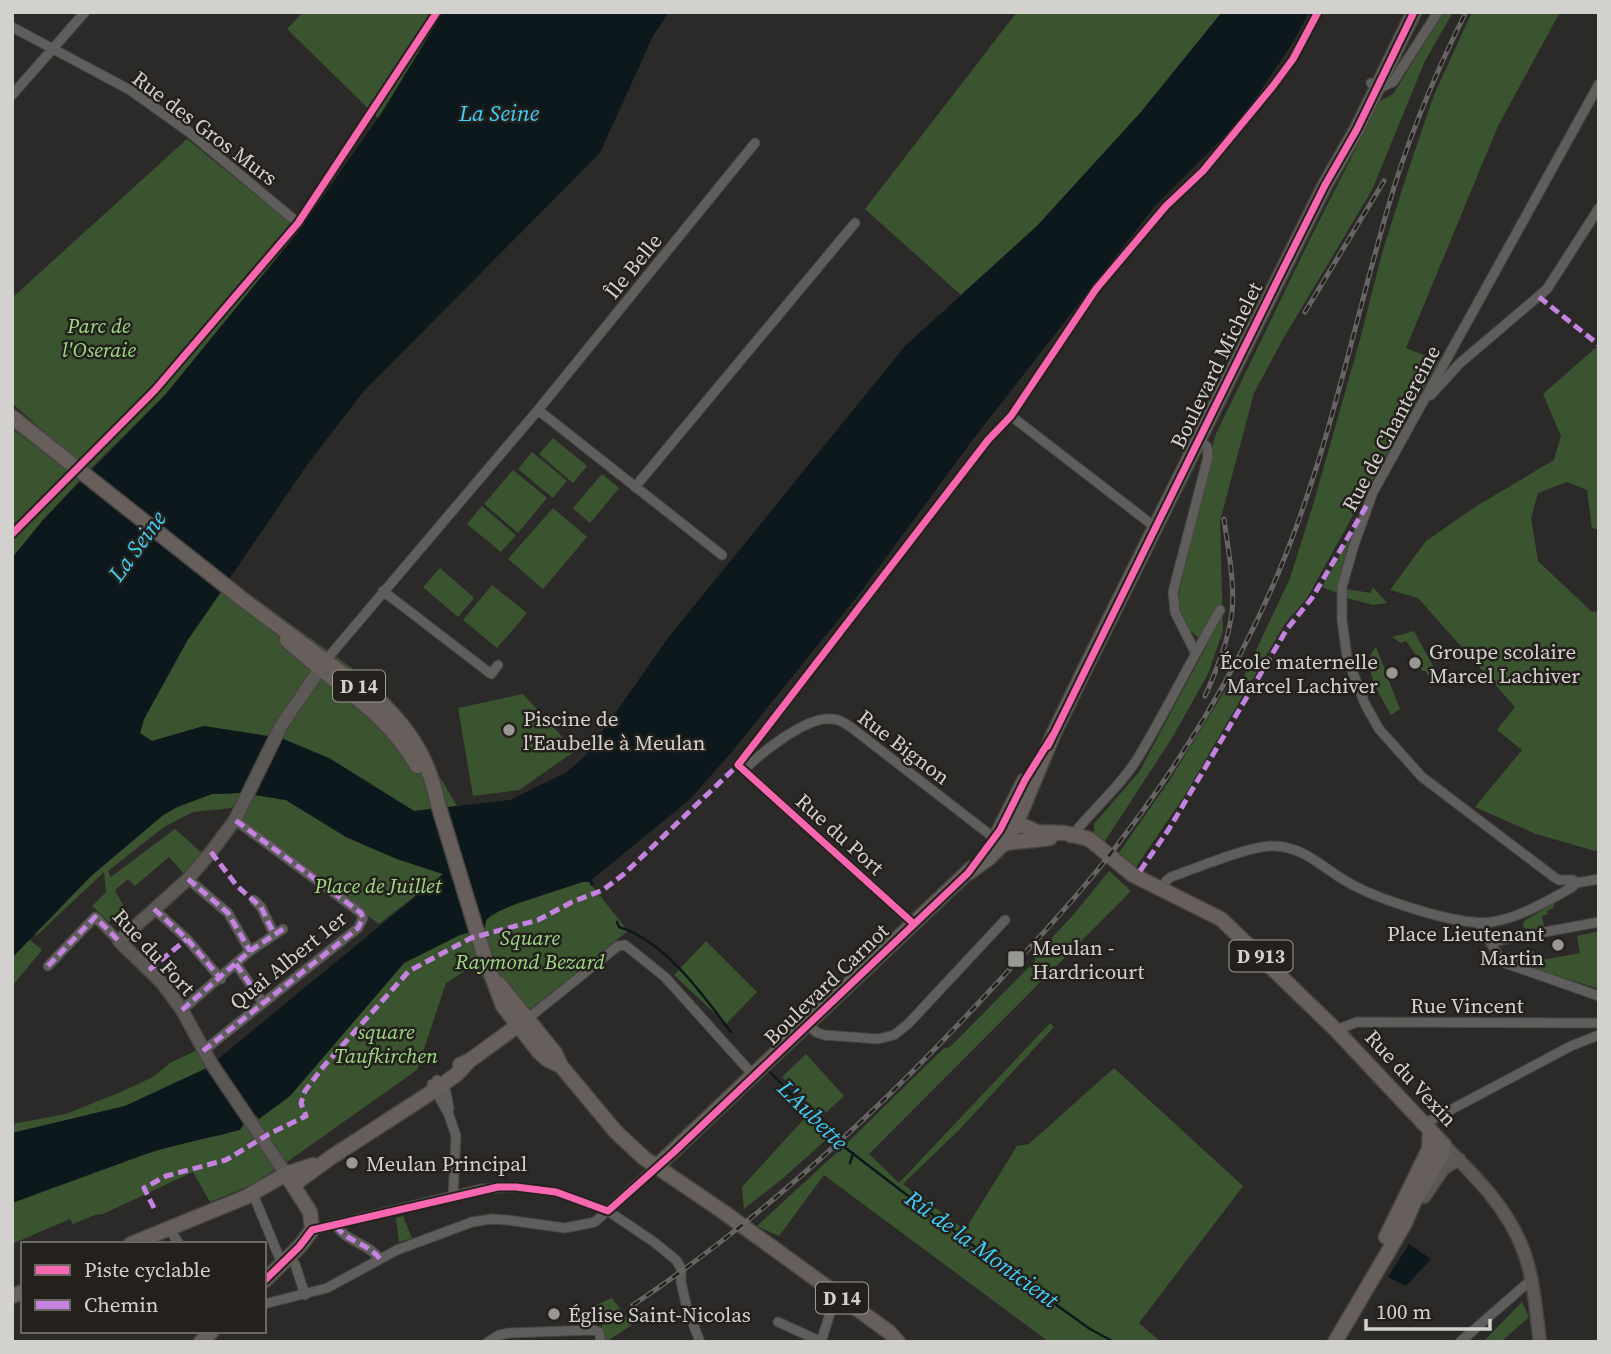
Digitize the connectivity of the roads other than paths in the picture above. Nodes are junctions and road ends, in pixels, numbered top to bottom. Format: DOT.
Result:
graph roads {
  1 [pos="85,12"];
  2 [pos="1407,12"];
  3 [pos="1414,12"];
  4 [pos="1438,12"];
  5 [pos="12,27"];
  6 [pos="54,49"];
  7 [pos="1599,84"];
  8 [pos="1375,85"];
  9 [pos="12,94"];
  10 [pos="755,143"];
  11 [pos="1599,208"];
  12 [pos="298,223"];
  13 [pos="855,223"];
  14 [pos="1420,407"];
  15 [pos="538,410"];
  16 [pos="1011,416"];
  17 [pos="12,418"];
  18 [pos="1199,439"];
  19 [pos="1188,462"];
  20 [pos="1204,471"];
  21 [pos="635,487"];
  22 [pos="1155,527"];
  23 [pos="722,555"];
  24 [pos="383,591"];
  25 [pos="1220,610"];
  26 [pos="1195,652"];
  27 [pos="323,664"];
  28 [pos="498,665"];
  29 [pos="744,770"];
  30 [pos="234,820"];
  31 [pos="1009,830"];
  32 [pos="1070,837"];
  33 [pos="188,878"];
  34 [pos="1599,879"];
  35 [pos="1576,883"];
  36 [pos="1160,891"];
  37 [pos="254,900"];
  38 [pos="154,909"];
  39 [pos="1005,920"];
  40 [pos="1490,922"];
  41 [pos="1599,922"];
  42 [pos="1479,923"];
  43 [pos="914,924"];
  44 [pos="119,941"];
  45 [pos="1493,943"];
  46 [pos="250,950"];
  47 [pos="236,964"];
  48 [pos="48,966"];
  49 [pos="220,979"];
  50 [pos="1599,996"];
  51 [pos="263,1003"];
  52 [pos="182,1010"];
  53 [pos="522,1023"];
  54 [pos="1599,1023"];
  55 [pos="808,1024"];
  56 [pos="1336,1030"];
  57 [pos="1599,1035"];
  58 [pos="201,1047"];
  59 [pos="757,1073"];
  60 [pos="436,1084"];
  61 [pos="1427,1127"];
  62 [pos="1444,1144"];
  63 [pos="1429,1149"];
  64 [pos="1459,1159"];
  65 [pos="656,1167"];
  66 [pos="290,1175"];
  67 [pos="253,1194"];
  68 [pos="453,1196"];
  69 [pos="604,1210"];
  70 [pos="1404,1225"];
  71 [pos="336,1226"];
  72 [pos="169,1228"];
  73 [pos="312,1230"];
  74 [pos="136,1242"];
  75 [pos="178,1242"];
  76 [pos="384,1256"];
  77 [pos="286,1260"];
  78 [pos="266,1279"];
  79 [pos="1531,1280"];
  80 [pos="836,1294"];
  81 [pos="305,1295"];
  82 [pos="266,1304"];
  83 [pos="778,1322"];
  84 [pos="489,1340"];
  85 [pos="601,1342"];
  86 [pos="700,1342"];
  87 [pos="821,1342"];
  88 [pos="898,1342"];
  89 [pos="1326,1342"];
  90 [pos="1335,1342"];
  91 [pos="1460,1342"];
  92 [pos="1540,1342"];
  1 -- 6 [label="street"];
  2 -- 8 [label="main road, Boulevard Michelet"];
  3 -- 8 [label="main road, Boulevard Michelet"];
  4 -- 8 [label="street"];
  5 -- 6 [label="street, Rue des Gros Murs"];
  6 -- 9 [label="street"];
  6 -- 12 [label="street, Rue des Gros Murs"];
  7 -- 14 [label="street, Rue de Chantereine"];
  8 -- 18 [label="main road, Boulevard Michelet"];
  10 -- 15 [label="street, Île Belle"];
  11 -- 14 [label="street"];
  13 -- 21 [label="street"];
  14 -- 35 [label="street, Rue de Chantereine"];
  15 -- 21 [label="street"];
  15 -- 24 [label="street, Île Belle"];
  16 -- 22 [label="street"];
  17 -- 27 [label="main road, D 14"];
  18 -- 19 [label="main road, Boulevard Michelet"];
  18 -- 20 [label="street"];
  19 -- 20 [label="street"];
  19 -- 22 [label="main road, Boulevard Michelet"];
  20 -- 26 [label="street"];
  21 -- 23 [label="street"];
  22 -- 31 [label="main road, Boulevard Michelet"];
  24 -- 27 [label="street, Île Belle"];
  24 -- 28 [label="street"];
  25 -- 26 [label="street"];
  26 -- 32 [label="street"];
  27 -- 30 [label="street"];
  27 -- 53 [label="main road, D 14"];
  29 -- 31 [label="street, Rue Bignon"];
  29 -- 43 [label="street, Rue du Port"];
  30 -- 33 [label="street"];
  30 -- 51 [label="street, Quai Albert 1er"];
  31 -- 32 [label="main road"];
  31 -- 43 [label="main road, Boulevard Carnot"];
  32 -- 36 [label="main road, Rue du Vexin / D 913"];
  33 -- 38 [label="street"];
  33 -- 46 [label="street"];
  34 -- 35 [label="street"];
  35 -- 40 [label="street"];
  36 -- 42 [label="street"];
  36 -- 56 [label="main road, Rue du Vexin / D 913"];
  37 -- 46 [label="street"];
  38 -- 44 [label="street"];
  38 -- 49 [label="street"];
  39 -- 55 [label="street"];
  40 -- 42 [label="street"];
  40 -- 45 [label="street"];
  41 -- 45 [label="street"];
  42 -- 45 [label="street"];
  43 -- 55 [label="main road, Boulevard Carnot"];
  44 -- 48 [label="street, Rue du Fort"];
  44 -- 52 [label="street, Rue du Fort"];
  45 -- 50 [label="street"];
  46 -- 47 [label="street"];
  47 -- 49 [label="street"];
  47 -- 51 [label="street"];
  49 -- 52 [label="street"];
  51 -- 58 [label="street, Quai Albert 1er"];
  52 -- 58 [label="street, Rue du Fort"];
  53 -- 59 [label="street"];
  53 -- 60 [label="main road"];
  53 -- 65 [label="main road, D 14"];
  54 -- 56 [label="street, Rue Vincent"];
  55 -- 59 [label="main road, Boulevard Carnot"];
  56 -- 61 [label="main road, Rue du Vexin / D 913"];
  57 -- 61 [label="street"];
  58 -- 66 [label="street, Rue du Fort"];
  59 -- 65 [label="main road, Boulevard Carnot"];
  60 -- 66 [label="main road"];
  60 -- 68 [label="street"];
  61 -- 62 [label="main road, Rue du Vexin / D 913"];
  61 -- 63 [label="main road"];
  62 -- 63 [label="street"];
  62 -- 64 [label="street, Rue du Vexin / D 913"];
  62 -- 70 [label="main road"];
  63 -- 89 [label="main road"];
  64 -- 70 [label="street"];
  64 -- 79 [label="street, Rue du Vexin / D 913"];
  65 -- 69 [label="street"];
  65 -- 80 [label="main road, D 14"];
  66 -- 67 [label="main road"];
  66 -- 73 [label="main road"];
  67 -- 72 [label="main road"];
  67 -- 77 [label="street"];
  68 -- 69 [label="street"];
  68 -- 71 [label="street"];
  69 -- 76 [label="street"];
  69 -- 86 [label="street"];
  70 -- 90 [label="main road"];
  71 -- 73 [label="street"];
  71 -- 76 [label="street"];
  72 -- 74 [label="main road"];
  72 -- 75 [label="street"];
  73 -- 77 [label="main road"];
  76 -- 81 [label="street"];
  77 -- 78 [label="main road"];
  77 -- 81 [label="street"];
  79 -- 91 [label="street"];
  79 -- 92 [label="street, Rue du Vexin / D 913"];
  80 -- 87 [label="street"];
  80 -- 88 [label="main road, D 14"];
  81 -- 82 [label="street"];
  83 -- 87 [label="street"];
  84 -- 85 [label="street"];
}
